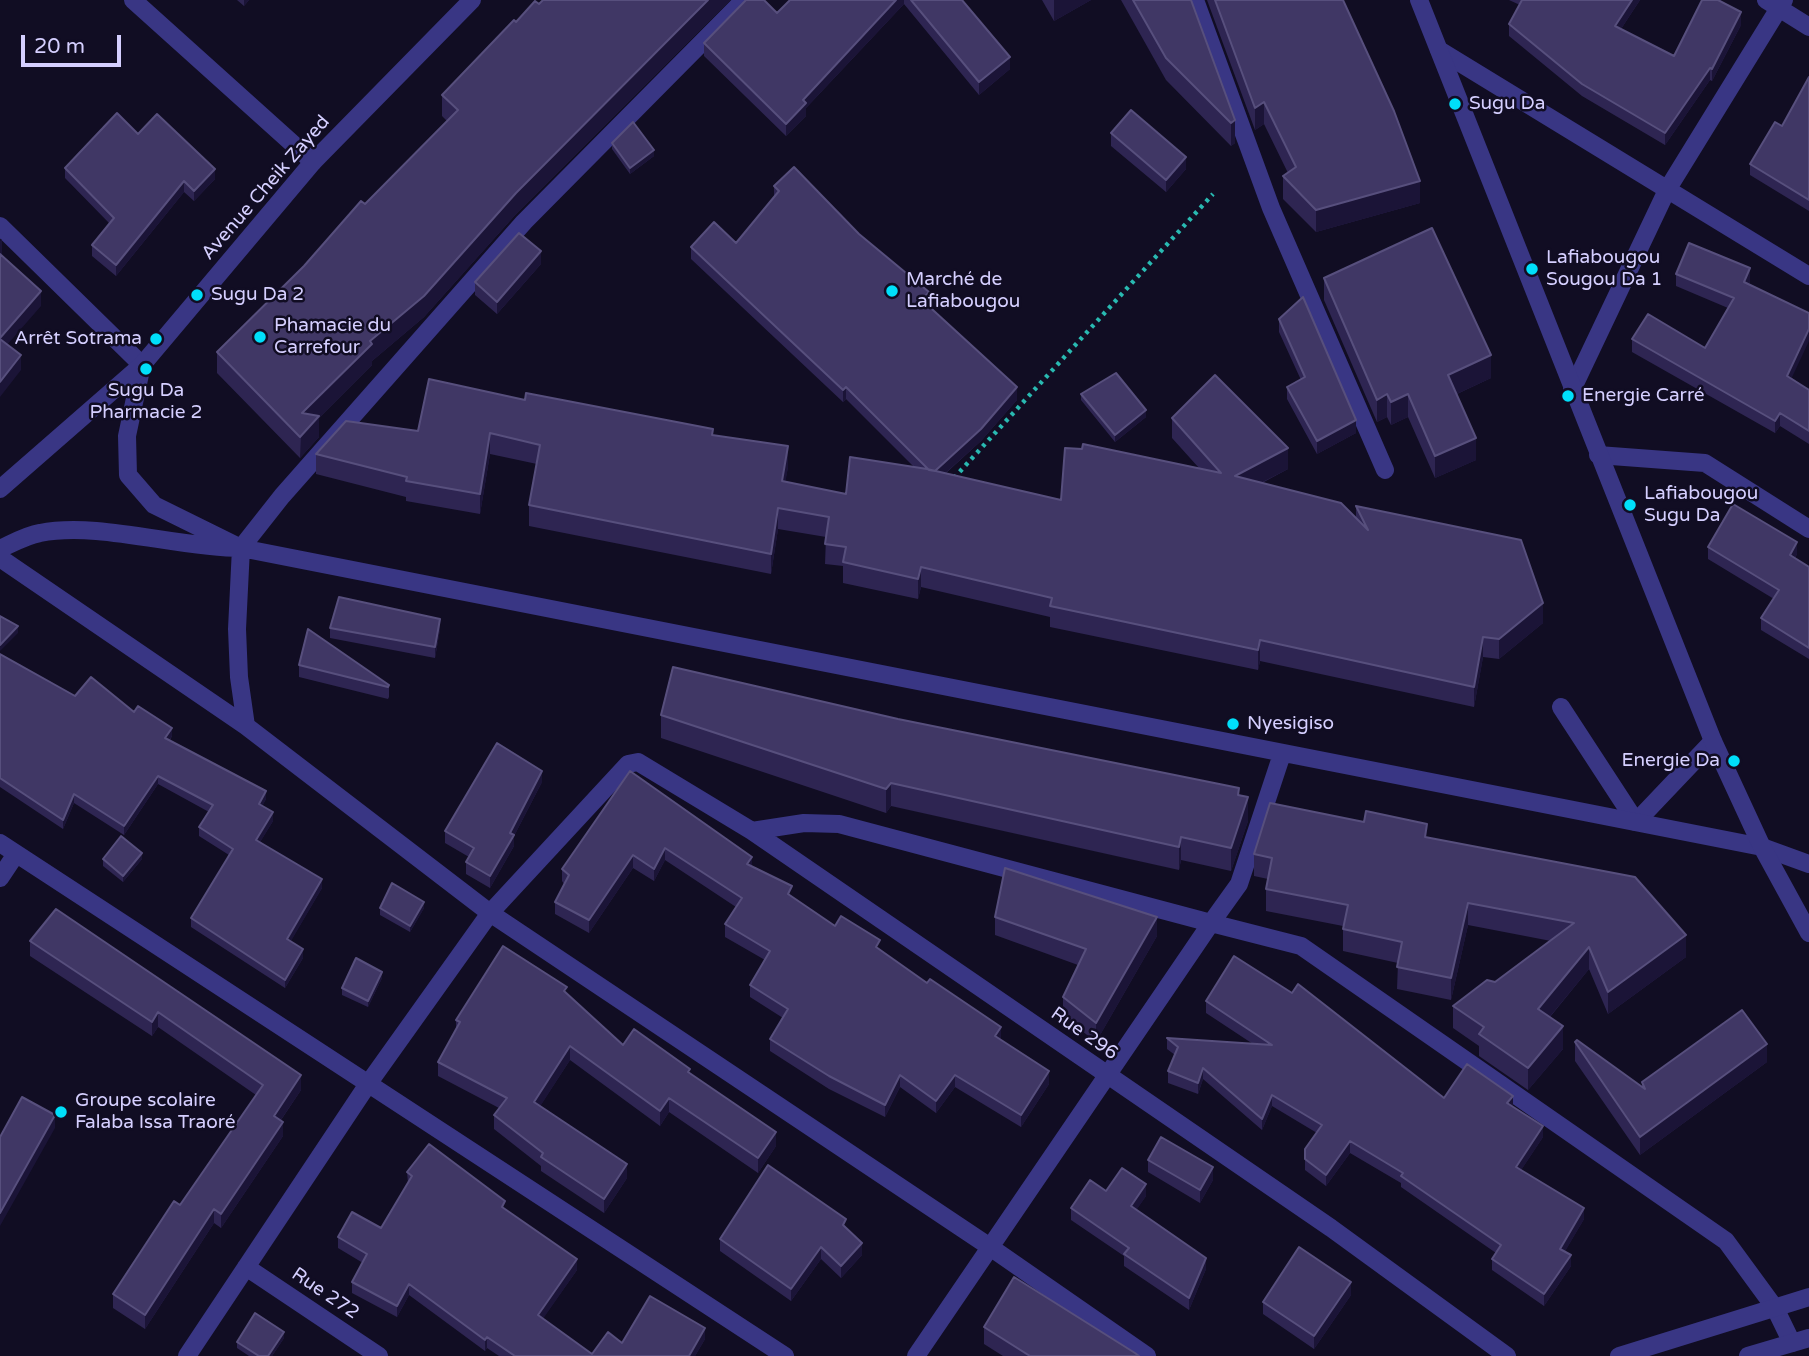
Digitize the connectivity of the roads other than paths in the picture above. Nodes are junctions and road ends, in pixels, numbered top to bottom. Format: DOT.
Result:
graph roads {
  1 [pos="133,0"];
  2 [pos="472,0"];
  3 [pos="744,0"];
  4 [pos="1195,0"];
  5 [pos="1419,0"];
  6 [pos="1777,3"];
  7 [pos="1809,27"];
  8 [pos="1439,50"];
  9 [pos="313,162"];
  10 [pos="1667,190"];
  11 [pos="0,226"];
  12 [pos="1809,276"];
  13 [pos="142,365"];
  14 [pos="1572,390"];
  15 [pos="1598,456"];
  16 [pos="1385,470"];
  17 [pos="0,489"];
  18 [pos="1809,529"];
  19 [pos="241,548"];
  20 [pos="0,549"];
  21 [pos="0,558"];
  22 [pos="1561,707"];
  23 [pos="246,726"];
  24 [pos="1713,741"];
  25 [pos="1282,754"];
  26 [pos="1636,822"];
  27 [pos="752,831"];
  28 [pos="0,844"];
  29 [pos="1762,847"];
  30 [pos="16,854"];
  31 [pos="1809,864"];
  32 [pos="0,878"];
  33 [pos="1784,889"];
  34 [pos="490,913"];
  35 [pos="1211,923"];
  36 [pos="1809,933"];
  37 [pos="1809,944"];
  38 [pos="1106,1074"];
  39 [pos="368,1084"];
  40 [pos="990,1247"];
  41 [pos="246,1267"];
  42 [pos="1809,1297"];
  43 [pos="1775,1308"];
  44 [pos="1800,1340"];
  45 [pos="187,1356"];
  46 [pos="379,1356"];
  47 [pos="785,1356"];
  48 [pos="916,1356"];
  49 [pos="1147,1356"];
  50 [pos="1507,1356"];
  51 [pos="1619,1356"];
  52 [pos="1748,1356"];
  1 -- 9 [label="street"];
  2 -- 9 [label="street, Avenue Cheik Zayed"];
  3 -- 19 [label="street"];
  4 -- 16 [label="street"];
  5 -- 8 [label="street"];
  6 -- 7 [label="street"];
  6 -- 10 [label="street"];
  8 -- 10 [label="street"];
  8 -- 14 [label="street"];
  9 -- 13 [label="street, Avenue Cheik Zayed"];
  10 -- 12 [label="street"];
  10 -- 14 [label="street"];
  11 -- 13 [label="street"];
  13 -- 17 [label="street, Avenue Cheik Zayed"];
  13 -- 19 [label="street"];
  14 -- 15 [label="street"];
  15 -- 18 [label="street"];
  15 -- 24 [label="street"];
  19 -- 20 [label="street"];
  19 -- 23 [label="street"];
  19 -- 25 [label="street"];
  21 -- 23 [label="street"];
  22 -- 26 [label="street"];
  23 -- 34 [label="street"];
  24 -- 26 [label="street"];
  24 -- 29 [label="street"];
  25 -- 26 [label="street"];
  25 -- 35 [label="street"];
  26 -- 29 [label="street"];
  27 -- 34 [label="street, Rue 296"];
  27 -- 35 [label="street"];
  27 -- 38 [label="street, Rue 296"];
  28 -- 30 [label="street"];
  29 -- 31 [label="street"];
  29 -- 33 [label="street"];
  30 -- 32 [label="street"];
  30 -- 39 [label="street"];
  33 -- 36 [label="street"];
  33 -- 37 [label="street"];
  34 -- 39 [label="street"];
  34 -- 40 [label="street"];
  35 -- 38 [label="street"];
  35 -- 43 [label="street"];
  38 -- 40 [label="street"];
  38 -- 50 [label="street, Rue 296"];
  39 -- 41 [label="street"];
  39 -- 47 [label="street"];
  40 -- 48 [label="street"];
  40 -- 49 [label="street"];
  41 -- 45 [label="street"];
  41 -- 46 [label="street, Rue 272"];
  42 -- 43 [label="street"];
  43 -- 44 [label="street"];
  43 -- 51 [label="street"];
  44 -- 52 [label="street"];
}
